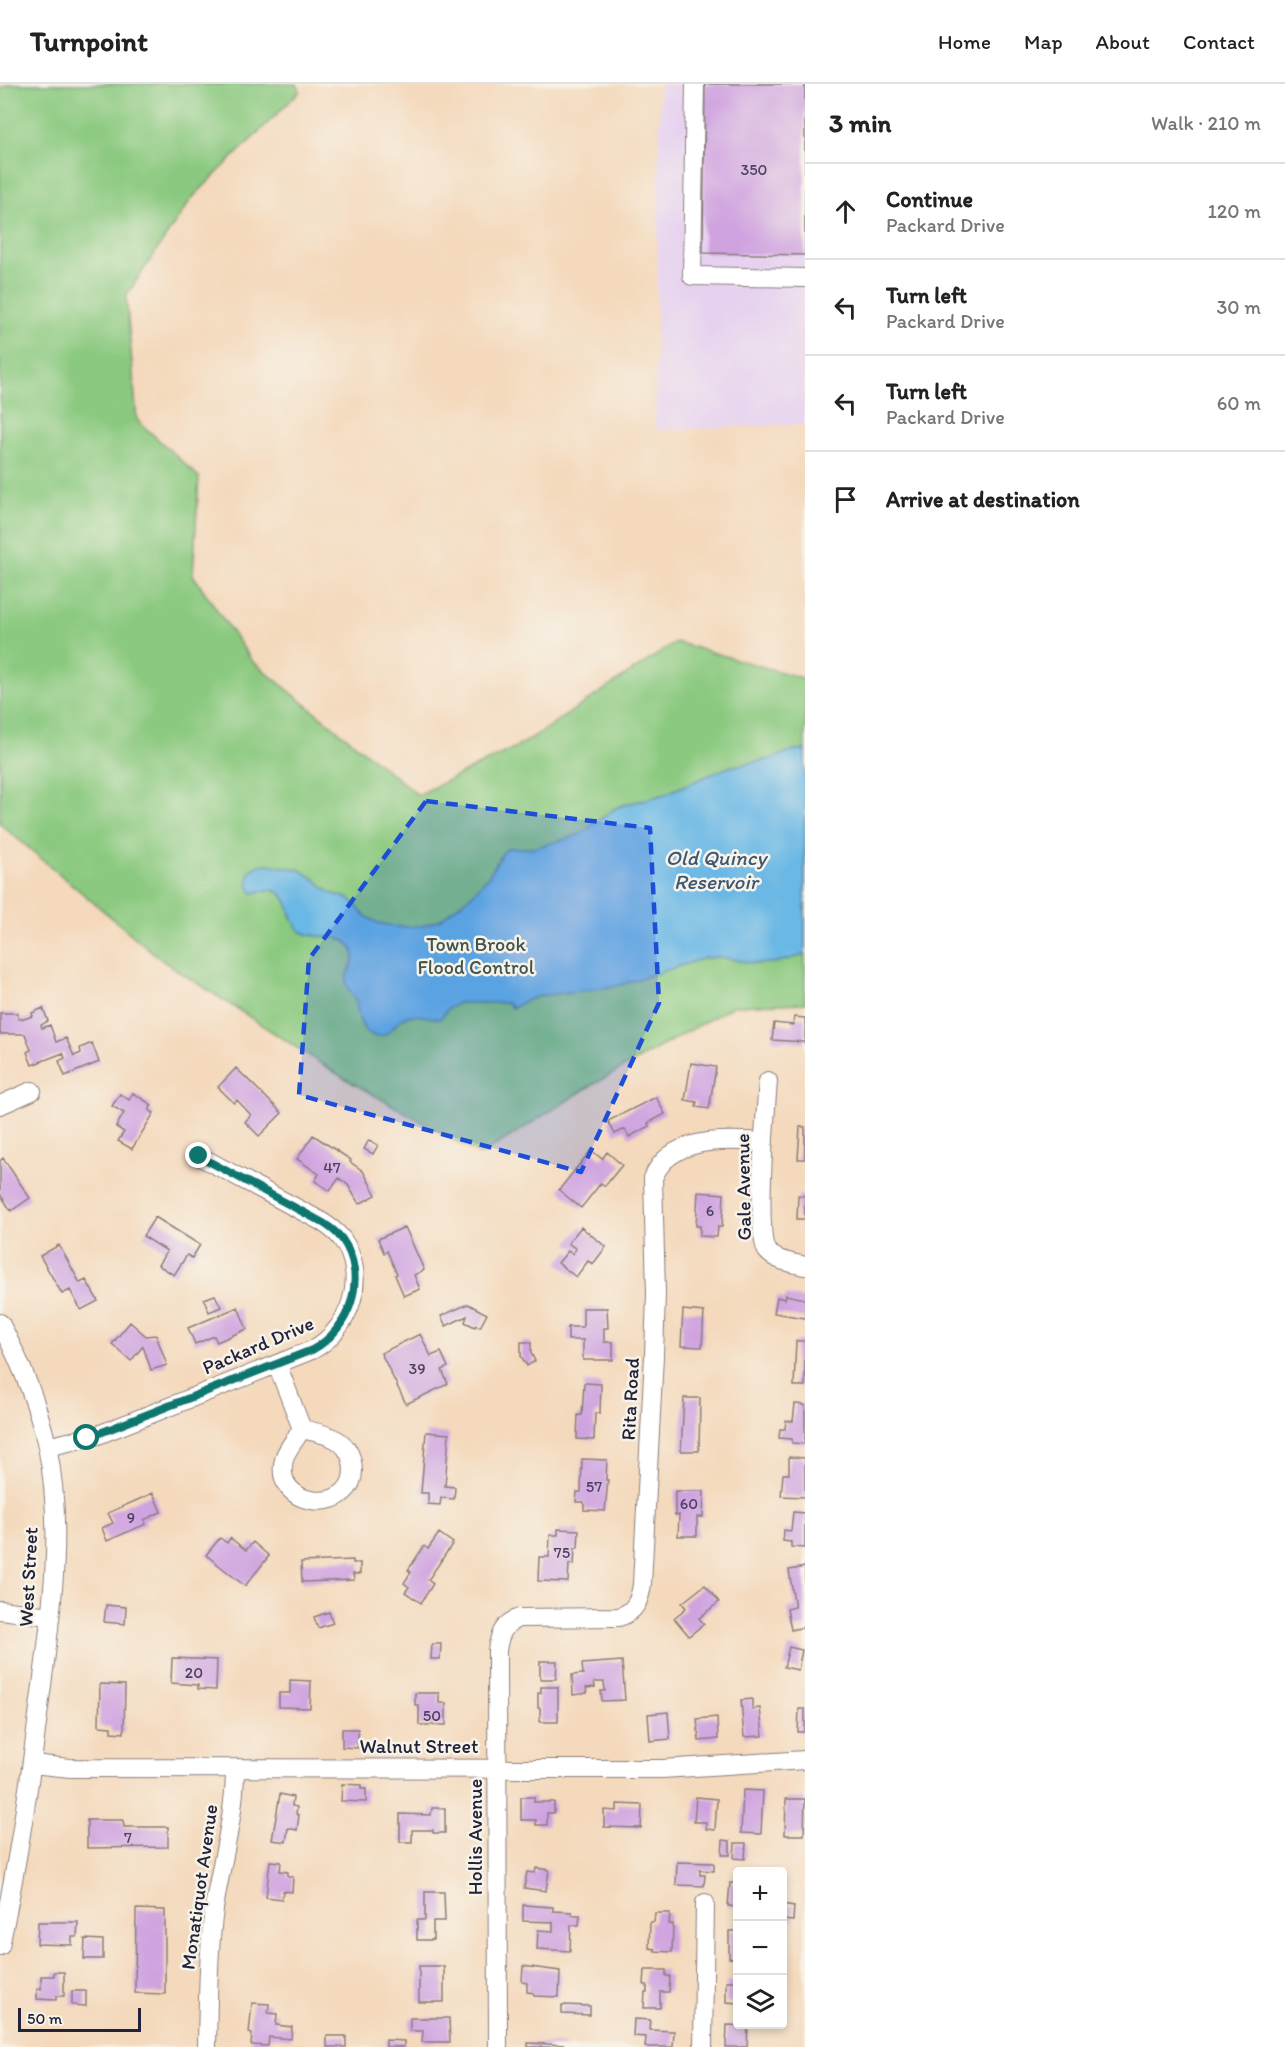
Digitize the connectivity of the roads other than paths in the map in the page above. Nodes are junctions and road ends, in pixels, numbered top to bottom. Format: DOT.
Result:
graph roads {
  1 [pos="695,84"];
  2 [pos="805,278"];
  3 [pos="768,1081"];
  4 [pos="32,1091"];
  5 [pos="0,1105"];
  6 [pos="764,1142"];
  7 [pos="199,1156"];
  8 [pos="805,1266"];
  9 [pos="0,1323"];
  10 [pos="277,1364"];
  11 [pos="302,1429"];
  12 [pos="47,1447"];
  13 [pos="0,1610"];
  14 [pos="50,1617"];
  15 [pos="503,1629"];
  16 [pos="805,1760"];
  17 [pos="32,1764"];
  18 [pos="235,1769"];
  19 [pos="497,1769"];
  20 [pos="7,1879"];
  21 [pos="705,1903"];
  22 [pos="0,1946"];
  23 [pos="207,2047"];
  24 [pos="498,2047"];
  25 [pos="703,2047"];
  1 -- 2 [label="street"];
  3 -- 6 [label="street, Gale Avenue"];
  4 -- 5 [label="street"];
  6 -- 8 [label="street, Gale Avenue"];
  6 -- 15 [label="street, Rita Road"];
  7 -- 10 [label="street, Packard Drive"];
  9 -- 12 [label="street, West Street"];
  10 -- 11 [label="street"];
  10 -- 12 [label="street, Packard Drive"];
  12 -- 14 [label="street, West Street"];
  13 -- 14 [label="street"];
  14 -- 17 [label="street, West Street"];
  15 -- 19 [label="street, Hollis Avenue"];
  16 -- 19 [label="street, Walnut Street"];
  17 -- 18 [label="street, Walnut Street"];
  17 -- 20 [label="street, West Street"];
  18 -- 19 [label="street, Walnut Street"];
  18 -- 23 [label="street, Monatiquot Avenue"];
  19 -- 24 [label="street, Hollis Avenue"];
  20 -- 22 [label="street, West Street"];
  21 -- 25 [label="street"];
}
